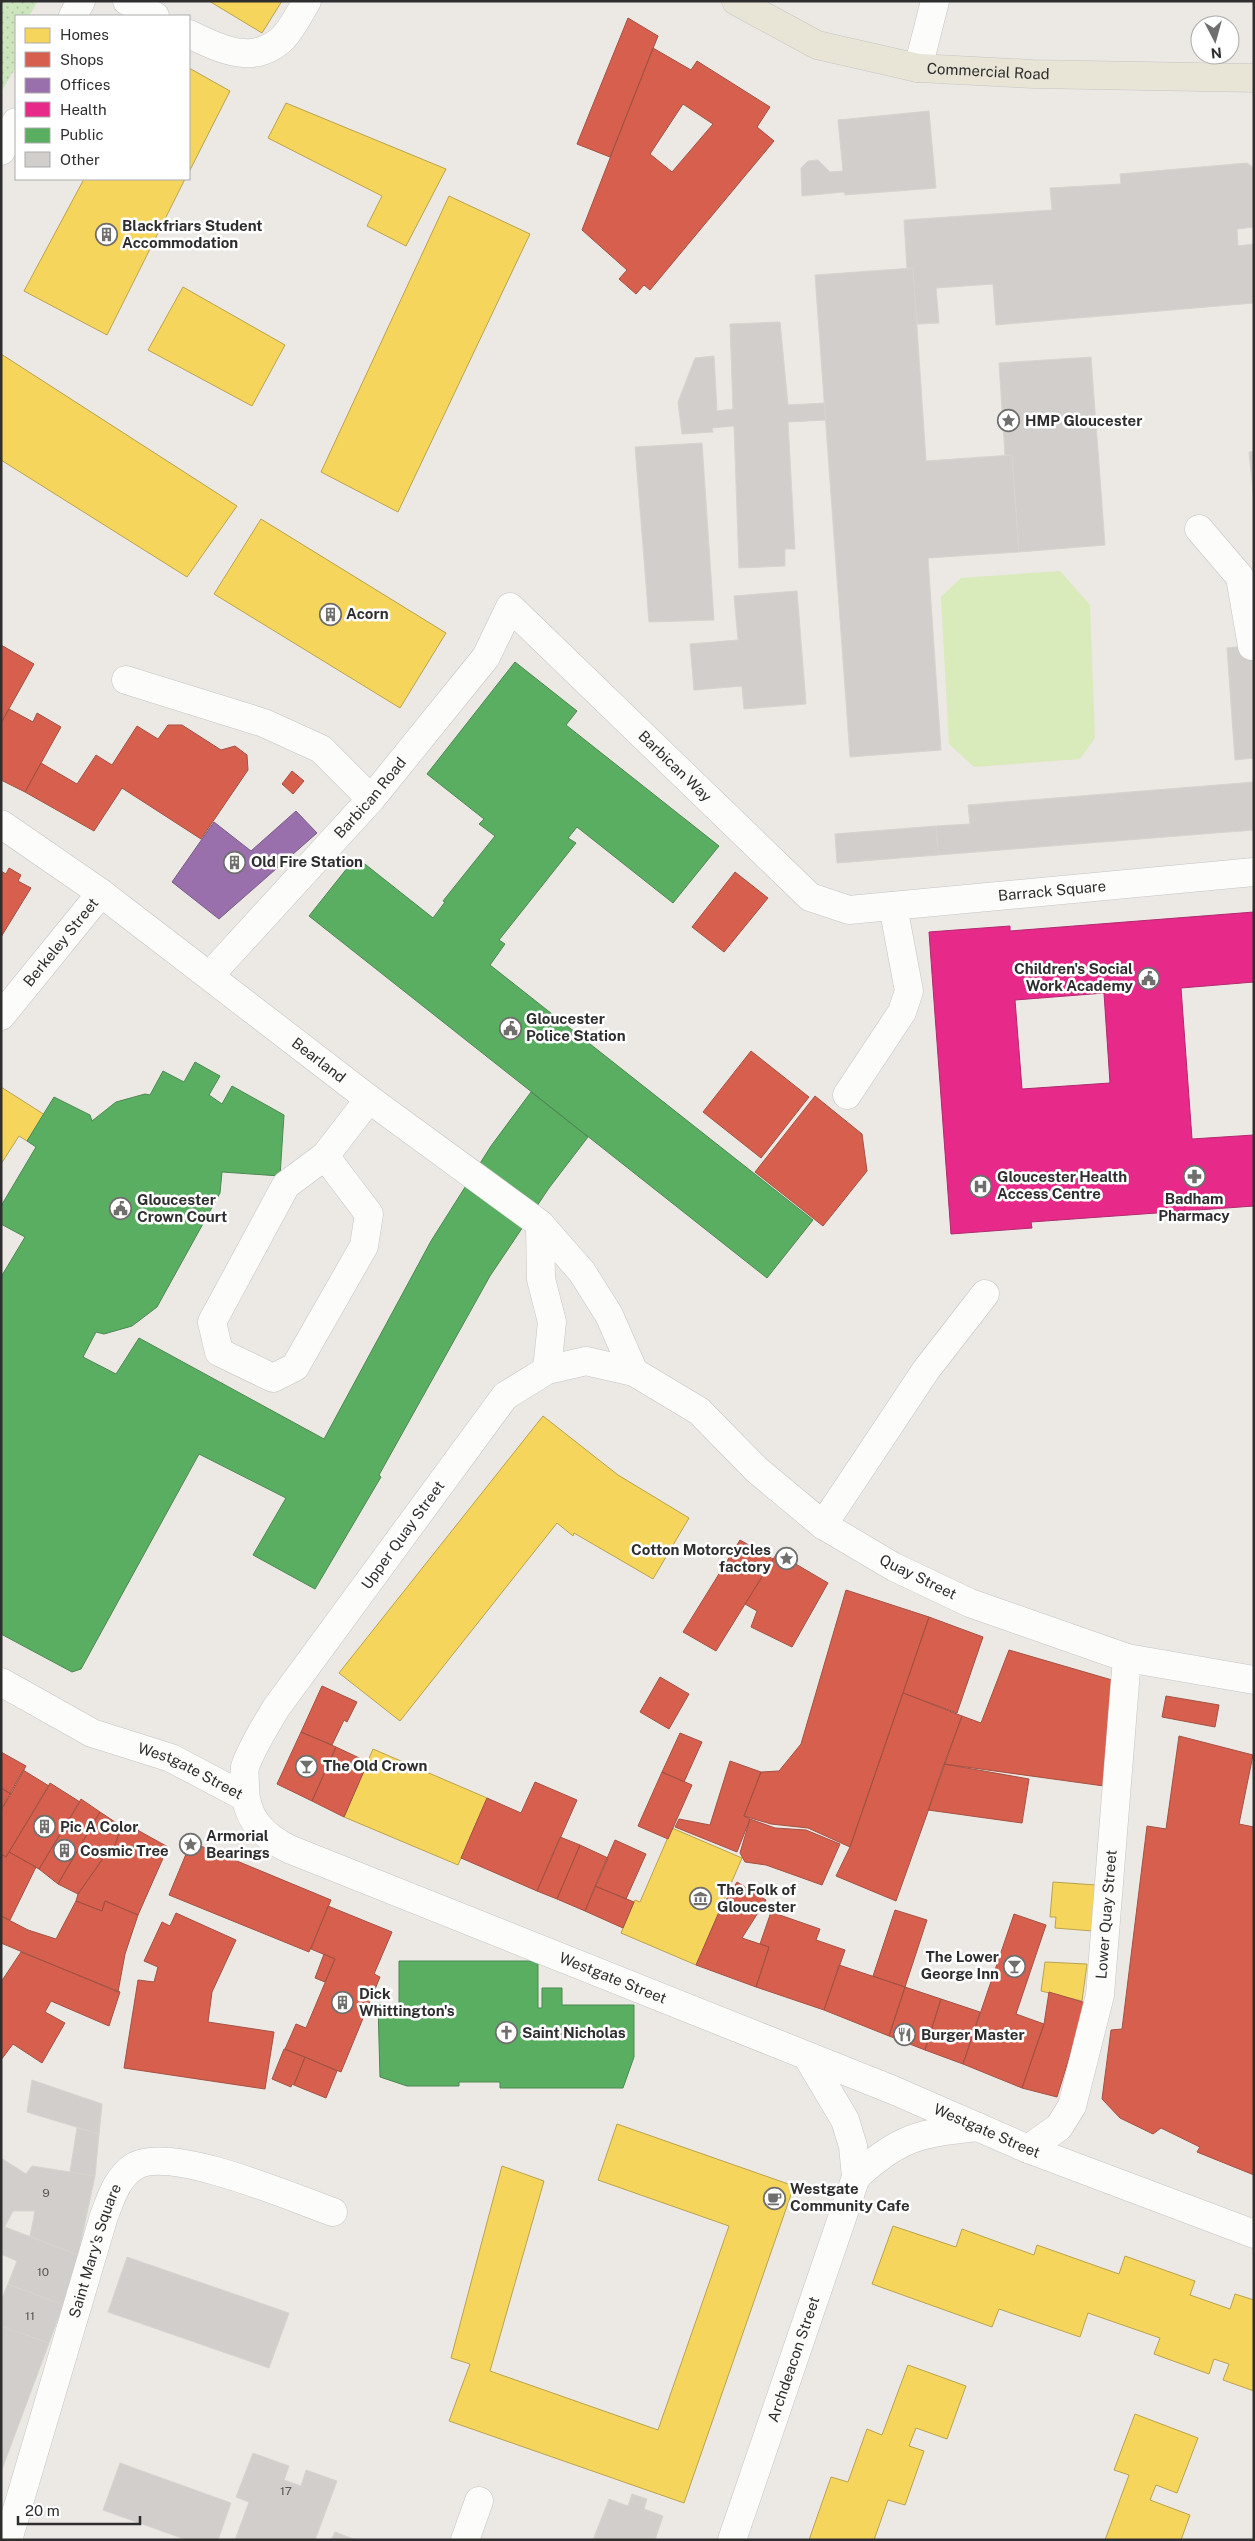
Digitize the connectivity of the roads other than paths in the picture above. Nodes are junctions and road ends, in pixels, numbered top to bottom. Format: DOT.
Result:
graph roads {
  1 [pos="80,1"];
  2 [pos="127,1"];
  3 [pos="307,1"];
  4 [pos="736,1"];
  5 [pos="935,1"];
  6 [pos="73,15"];
  7 [pos="153,15"];
  8 [pos="190,34"];
  9 [pos="918,68"];
  10 [pos="1254,78"];
  11 [pos="1199,529"];
  12 [pos="510,606"];
  13 [pos="1252,646"];
  14 [pos="126,680"];
  15 [pos="371,799"];
  16 [pos="1,824"];
  17 [pos="1254,872"];
  18 [pos="101,892"];
  19 [pos="893,906"];
  20 [pos="850,910"];
  21 [pos="210,975"];
  22 [pos="1,1016"];
  23 [pos="847,1095"];
  24 [pos="368,1099"];
  25 [pos="326,1156"];
  26 [pos="540,1224"];
  27 [pos="985,1294"];
  28 [pos="547,1370"];
  29 [pos="634,1372"];
  30 [pos="822,1525"];
  31 [pos="1127,1658"];
  32 [pos="1254,1680"];
  33 [pos="1,1682"];
  34 [pos="245,1797"];
  35 [pos="807,2056"];
  36 [pos="979,2127"];
  37 [pos="1028,2149"];
  38 [pos="856,2177"];
  39 [pos="333,2212"];
  40 [pos="1254,2234"];
  41 [pos="479,2501"];
  42 [pos="8,2540"];
  43 [pos="466,2540"];
  44 [pos="732,2540"];
  1 -- 6 [label="street"];
  2 -- 7 [label="street"];
  3 -- 8 [label="street"];
  4 -- 9 [label="main road, Commercial Road"];
  5 -- 9 [label="street"];
  9 -- 10 [label="main road, Commercial Road"];
  11 -- 13 [label="street"];
  12 -- 15 [label="street, Barbican Road"];
  12 -- 20 [label="street, Barbican Way"];
  14 -- 15 [label="street"];
  15 -- 21 [label="street, Barbican Road"];
  16 -- 18 [label="street, Bearland"];
  17 -- 19 [label="street, Barrack Square"];
  18 -- 21 [label="street, Bearland"];
  18 -- 22 [label="street, Berkeley Street"];
  19 -- 20 [label="street, Barrack Square"];
  19 -- 23 [label="street"];
  21 -- 24 [label="street, Bearland"];
  24 -- 25 [label="street"];
  24 -- 26 [label="street, Bearland"];
  25 -- 25 [label="street"];
  26 -- 28 [label="street"];
  26 -- 29 [label="street, Bearland"];
  27 -- 30 [label="street"];
  28 -- 29 [label="street, Upper Quay Street"];
  28 -- 34 [label="street, Upper Quay Street"];
  29 -- 30 [label="street, Quay Street"];
  30 -- 31 [label="street, Quay Street"];
  31 -- 32 [label="street, Quay Street"];
  31 -- 37 [label="street, Lower Quay Street"];
  33 -- 34 [label="street, Westgate Street"];
  34 -- 35 [label="street, Westgate Street"];
  35 -- 36 [label="street, Westgate Street"];
  35 -- 38 [label="street, Archdeacon Street"];
  36 -- 37 [label="street, Westgate Street"];
  36 -- 38 [label="street, Archdeacon Street"];
  37 -- 40 [label="street, Westgate Street"];
  38 -- 44 [label="street, Archdeacon Street"];
  39 -- 42 [label="street, Saint Mary's Square"];
  41 -- 43 [label="street"];
}
